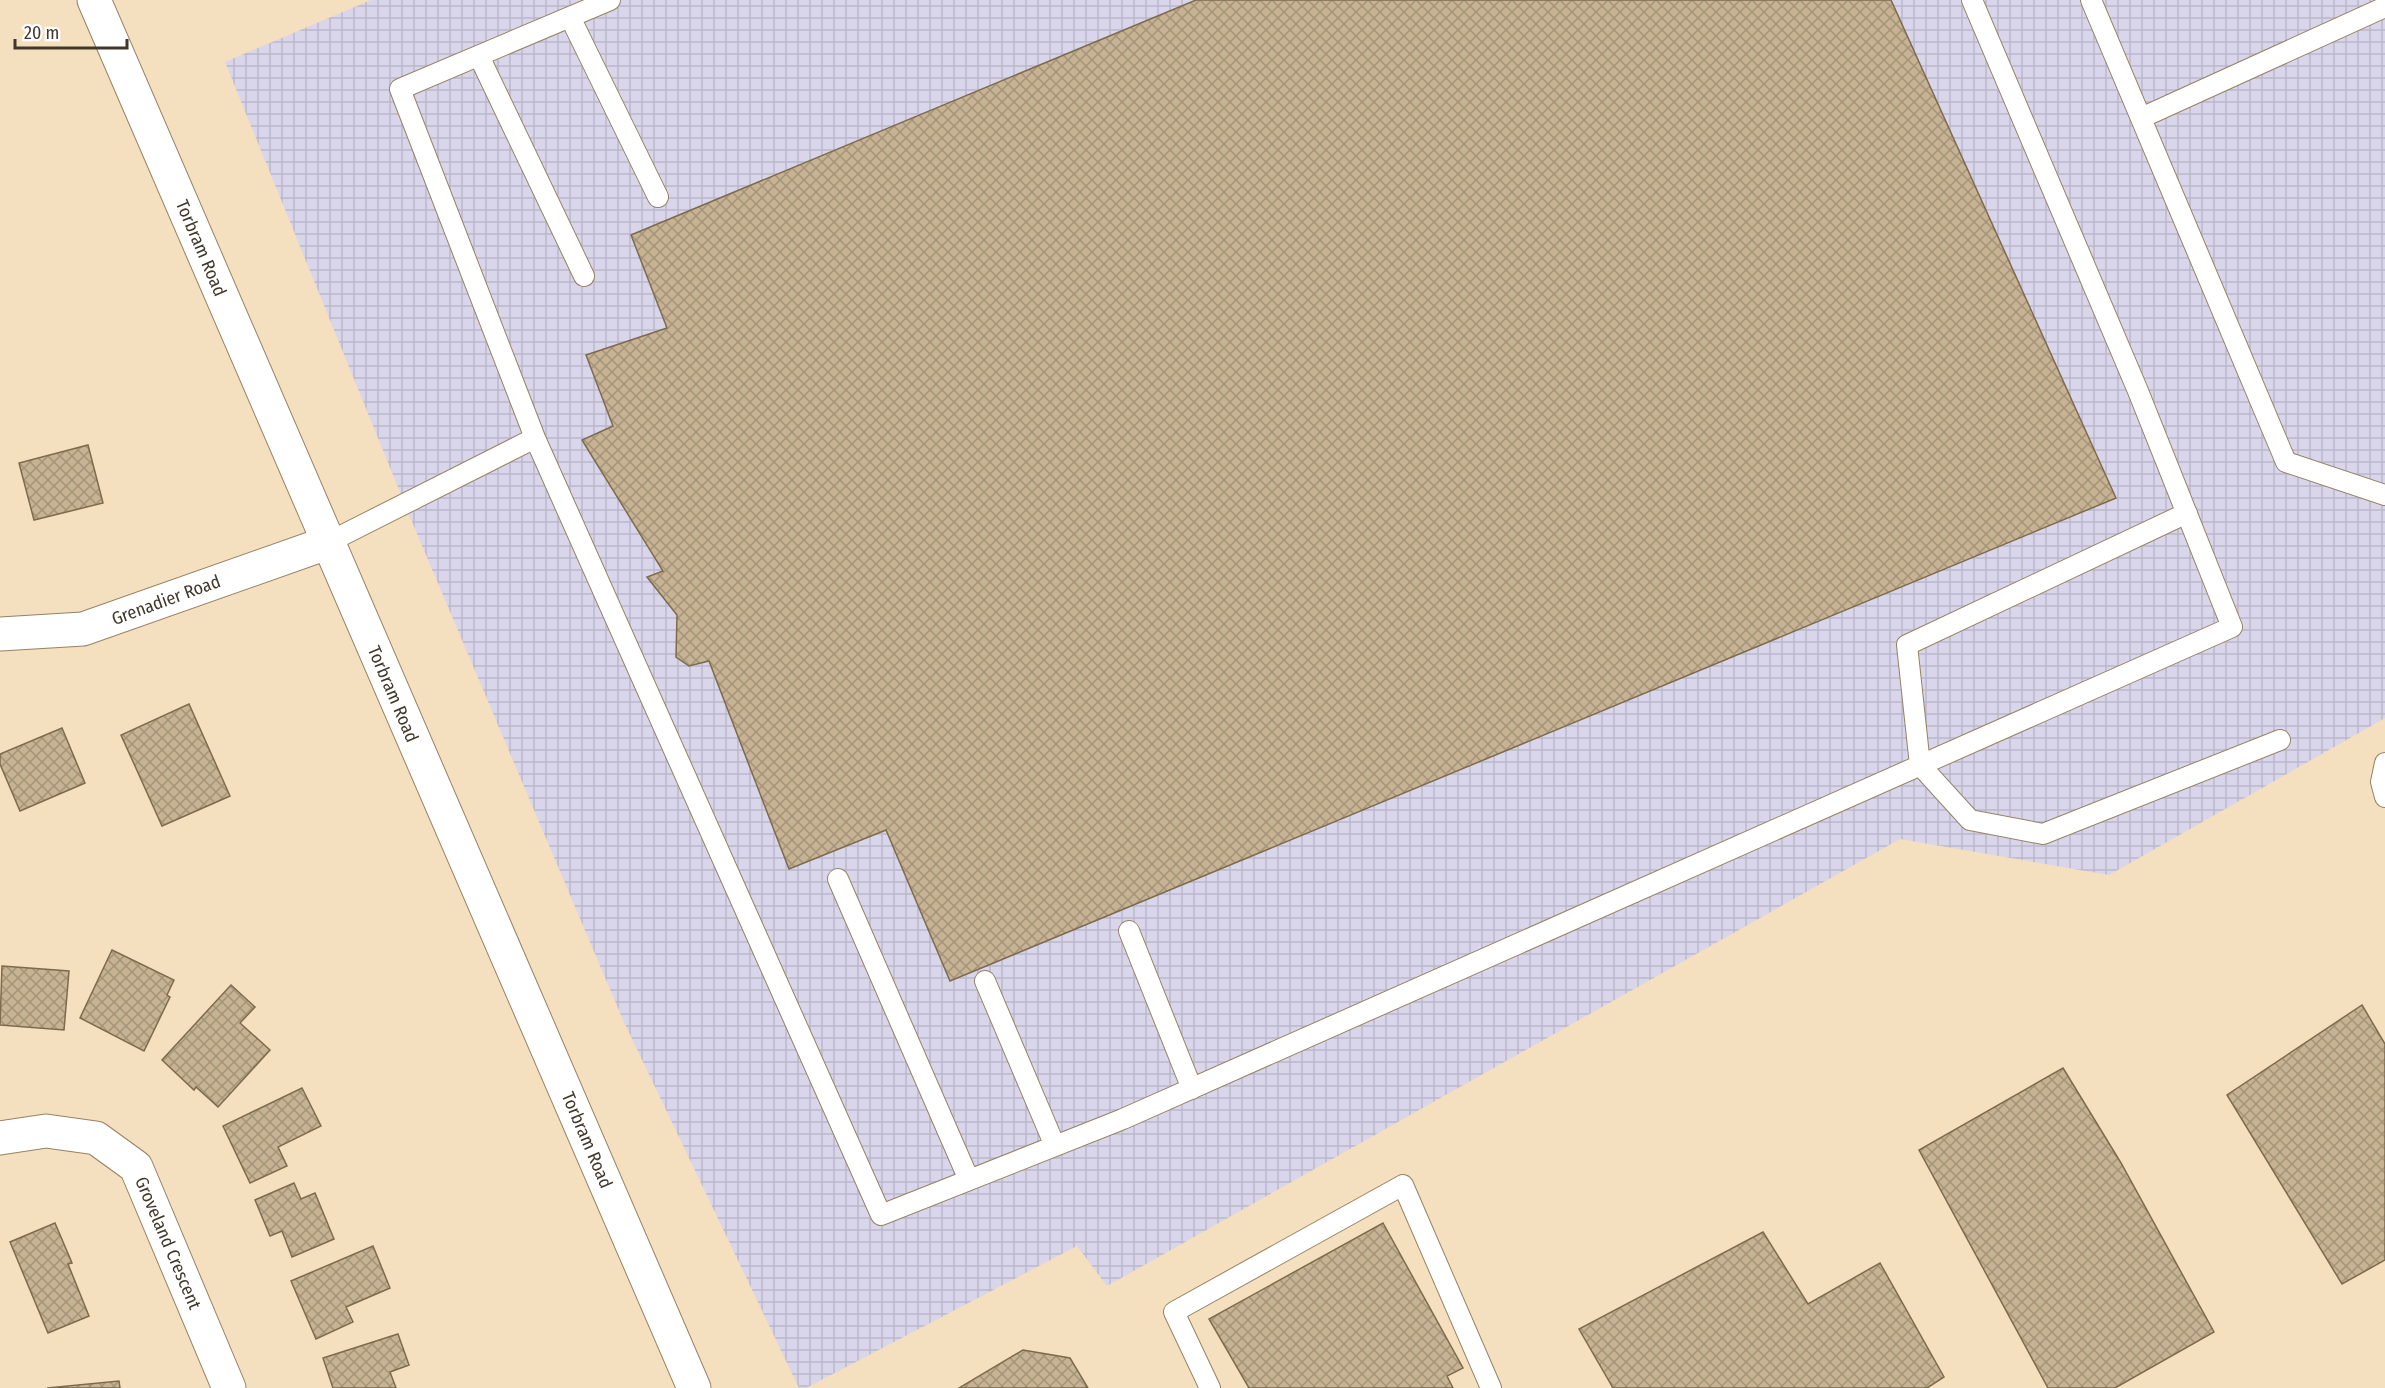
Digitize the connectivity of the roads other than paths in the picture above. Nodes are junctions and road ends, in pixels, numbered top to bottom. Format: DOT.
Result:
graph roads {
  1 [pos="94,0"];
  2 [pos="610,0"];
  3 [pos="1972,0"];
  4 [pos="2091,0"];
  5 [pos="2385,7"];
  6 [pos="570,17"];
  7 [pos="479,56"];
  8 [pos="2141,118"];
  9 [pos="658,197"];
  10 [pos="584,276"];
  11 [pos="535,438"];
  12 [pos="2385,495"];
  13 [pos="2187,513"];
  14 [pos="327,543"];
  15 [pos="0,634"];
  16 [pos="2280,740"];
  17 [pos="2385,763"];
  18 [pos="1920,765"];
  19 [pos="2385,797"];
  20 [pos="838,879"];
  21 [pos="1130,932"];
  22 [pos="986,981"];
  23 [pos="1192,1089"];
  24 [pos="0,1138"];
  25 [pos="1055,1146"];
  26 [pos="969,1180"];
  27 [pos="229,1388"];
  28 [pos="694,1388"];
  29 [pos="1210,1388"];
  30 [pos="1491,1388"];
  1 -- 14 [label="main road, Torbram Road"];
  2 -- 6 [label="lane"];
  3 -- 13 [label="lane"];
  4 -- 8 [label="lane"];
  5 -- 8 [label="lane"];
  6 -- 7 [label="lane"];
  6 -- 9 [label="lane"];
  7 -- 10 [label="lane"];
  7 -- 11 [label="lane"];
  8 -- 12 [label="lane"];
  11 -- 14 [label="lane"];
  11 -- 26 [label="lane"];
  13 -- 18 [label="lane"];
  13 -- 18 [label="lane"];
  14 -- 15 [label="main road, Grenadier Road"];
  14 -- 28 [label="main road, Torbram Road"];
  16 -- 18 [label="lane"];
  17 -- 19 [label="lane"];
  18 -- 23 [label="lane"];
  20 -- 26 [label="lane"];
  21 -- 23 [label="lane"];
  22 -- 25 [label="lane"];
  23 -- 25 [label="lane"];
  24 -- 27 [label="main road, Groveland Crescent"];
  25 -- 26 [label="lane"];
  29 -- 30 [label="lane"];
}
